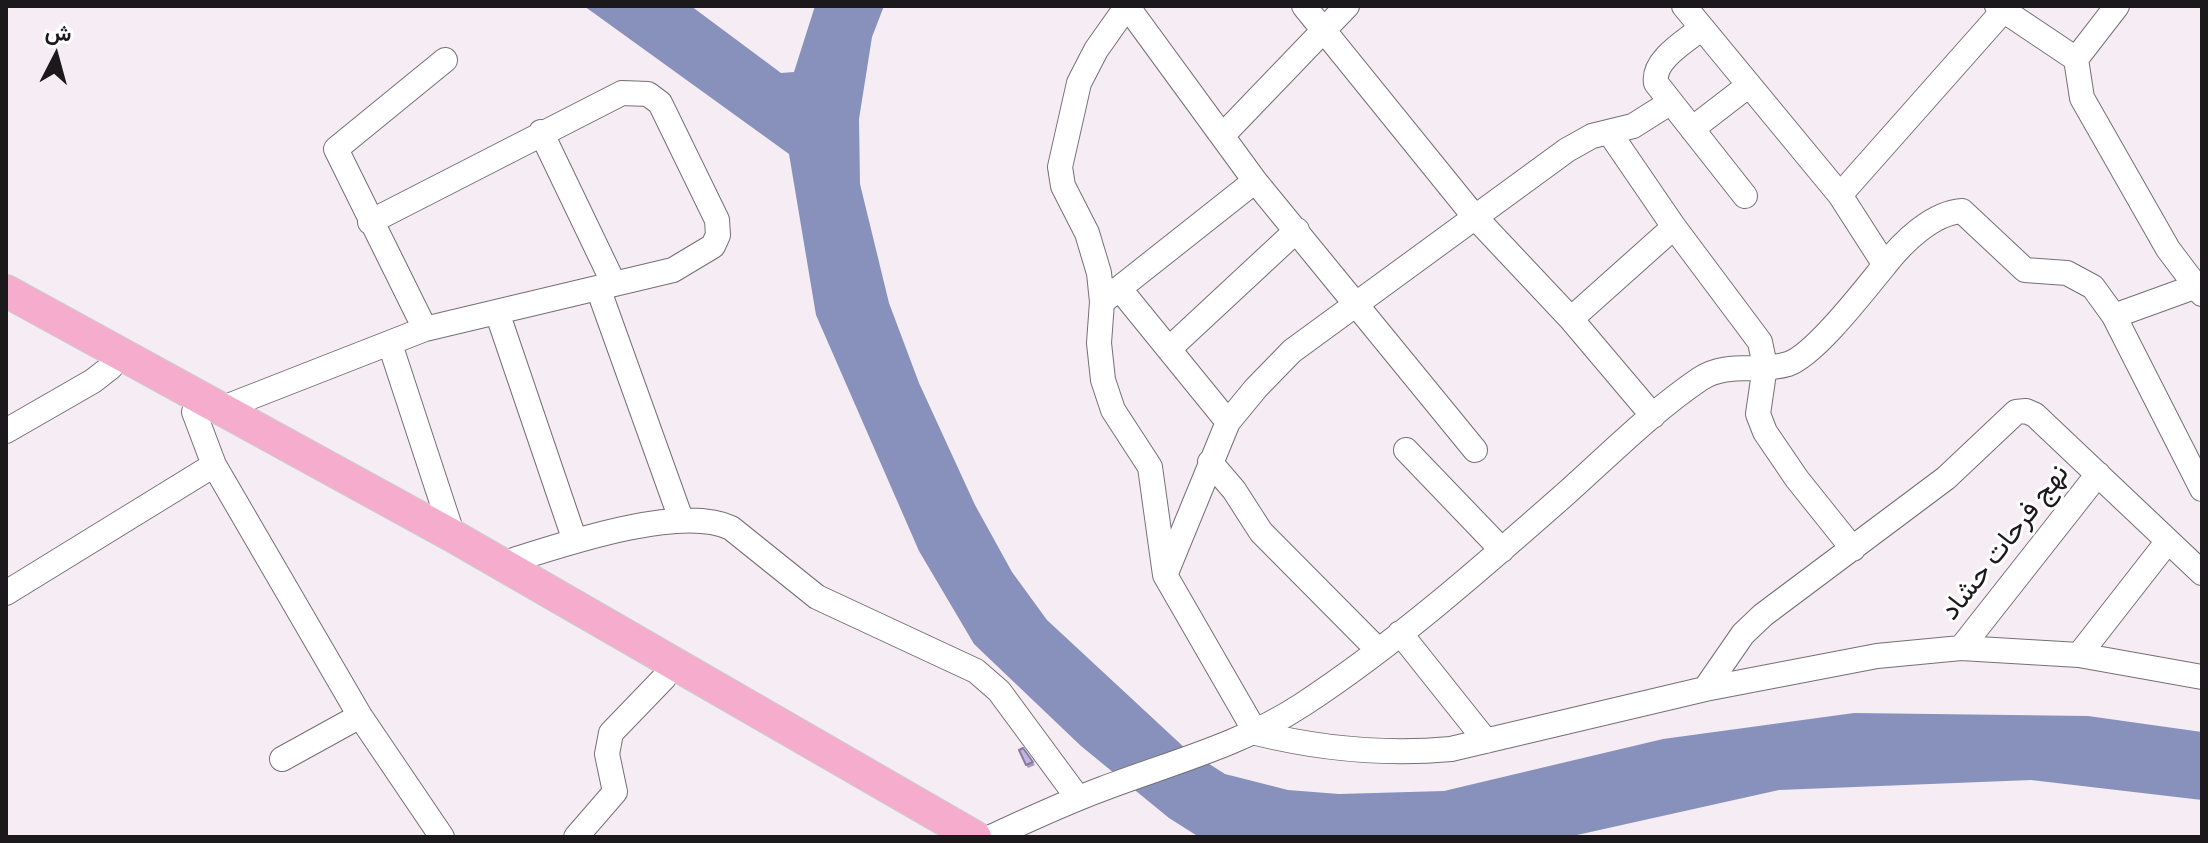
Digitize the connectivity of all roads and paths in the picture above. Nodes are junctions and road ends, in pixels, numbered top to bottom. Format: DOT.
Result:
graph roads {
  1 [pos="1127,6"];
  2 [pos="1304,6"];
  3 [pos="1347,6"];
  4 [pos="1684,6"];
  5 [pos="2117,6"];
  6 [pos="2000,8"];
  7 [pos="1702,28"];
  8 [pos="1324,30"];
  9 [pos="2076,59"];
  10 [pos="445,60"];
  11 [pos="1749,85"];
  12 [pos="1671,102"];
  13 [pos="1692,129"];
  14 [pos="541,132"];
  15 [pos="1609,132"];
  16 [pos="1223,135"];
  17 [pos="1255,181"];
  18 [pos="1840,195"];
  19 [pos="1745,196"];
  20 [pos="1474,216"];
  21 [pos="370,222"];
  22 [pos="1674,227"];
  23 [pos="1297,230"];
  24 [pos="1885,265"];
  25 [pos="606,286"];
  26 [pos="6,291"];
  27 [pos="2198,291"];
  28 [pos="1110,295"];
  29 [pos="1357,302"];
  30 [pos="6,310"];
  31 [pos="497,312"];
  32 [pos="2114,316"];
  33 [pos="1571,319"];
  34 [pos="425,329"];
  35 [pos="390,344"];
  36 [pos="1169,349"];
  37 [pos="1765,366"];
  38 [pos="111,367"];
  39 [pos="209,410"];
  40 [pos="1653,416"];
  41 [pos="1228,422"];
  42 [pos="6,431"];
  43 [pos="1406,450"];
  44 [pos="1475,450"];
  45 [pos="1210,462"];
  46 [pos="214,465"];
  47 [pos="2098,474"];
  48 [pos="2202,489"];
  49 [pos="681,519"];
  50 [pos="453,536"];
  51 [pos="575,541"];
  52 [pos="2168,541"];
  53 [pos="1853,549"];
  54 [pos="1502,550"];
  55 [pos="501,564"];
  56 [pos="2202,573"];
  57 [pos="1165,575"];
  58 [pos="6,593"];
  59 [pos="1400,633"];
  60 [pos="1961,648"];
  61 [pos="1377,649"];
  62 [pos="2079,655"];
  63 [pos="2200,674"];
  64 [pos="664,678"];
  65 [pos="1705,689"];
  66 [pos="360,716"];
  67 [pos="1256,733"];
  68 [pos="1486,741"];
  69 [pos="282,759"];
  70 [pos="1078,798"];
  71 [pos="442,837"];
  72 [pos="576,837"];
  73 [pos="941,837"];
  74 [pos="975,837"];
  75 [pos="991,837"];
  1 -- 16 [label="street"];
  1 -- 28 [label="street"];
  2 -- 8 [label="street"];
  3 -- 8 [label="street"];
  4 -- 7 [label="street"];
  5 -- 9 [label="street"];
  6 -- 9 [label="street"];
  6 -- 18 [label="street"];
  7 -- 11 [label="street"];
  7 -- 12 [label="street"];
  8 -- 16 [label="street"];
  8 -- 20 [label="street"];
  9 -- 27 [label="street"];
  10 -- 21 [label="street"];
  11 -- 13 [label="street"];
  11 -- 18 [label="street"];
  12 -- 13 [label="street"];
  12 -- 15 [label="street"];
  13 -- 19 [label="street"];
  14 -- 21 [label="street"];
  14 -- 25 [label="street"];
  14 -- 25 [label="street"];
  15 -- 20 [label="street"];
  15 -- 22 [label="street"];
  16 -- 17 [label="street"];
  17 -- 23 [label="street"];
  17 -- 28 [label="street"];
  18 -- 24 [label="street"];
  20 -- 29 [label="street"];
  20 -- 33 [label="street"];
  21 -- 34 [label="street"];
  22 -- 33 [label="street"];
  22 -- 37 [label="street"];
  23 -- 29 [label="street"];
  23 -- 36 [label="street"];
  24 -- 32 [label="street"];
  24 -- 37 [label="street"];
  25 -- 31 [label="street"];
  25 -- 49 [label="street"];
  26 -- 39 [label="main road"];
  27 -- 32 [label="street"];
  28 -- 36 [label="street"];
  28 -- 57 [label="street"];
  29 -- 41 [label="street"];
  29 -- 44 [label="street"];
  30 -- 38 [label="main road"];
  31 -- 34 [label="street"];
  31 -- 51 [label="street"];
  32 -- 48 [label="street"];
  33 -- 40 [label="street"];
  34 -- 35 [label="street"];
  35 -- 39 [label="street"];
  35 -- 50 [label="street"];
  36 -- 41 [label="street"];
  37 -- 40 [label="street"];
  37 -- 53 [label="street"];
  38 -- 39 [label="main road"];
  38 -- 42 [label="street"];
  39 -- 46 [label="street"];
  39 -- 50 [label="main road"];
  39 -- 64 [label="main road"];
  40 -- 54 [label="street"];
  41 -- 45 [label="street"];
  43 -- 54 [label="street"];
  45 -- 57 [label="street"];
  45 -- 61 [label="street"];
  46 -- 58 [label="street"];
  46 -- 66 [label="street"];
  47 -- 52 [label="street"];
  47 -- 53 [label="street"];
  47 -- 60 [label="street, نهج فرحات حشاد"];
  49 -- 51 [label="street"];
  49 -- 70 [label="street"];
  50 -- 55 [label="main road"];
  51 -- 55 [label="street"];
  52 -- 56 [label="street"];
  52 -- 62 [label="street"];
  53 -- 65 [label="street"];
  54 -- 59 [label="street"];
  55 -- 74 [label="main road"];
  57 -- 67 [label="street"];
  59 -- 61 [label="street"];
  59 -- 68 [label="street"];
  60 -- 62 [label="street"];
  60 -- 65 [label="street"];
  61 -- 67 [label="street"];
  62 -- 63 [label="street"];
  64 -- 72 [label="street"];
  64 -- 73 [label="main road"];
  65 -- 68 [label="street"];
  66 -- 69 [label="street"];
  66 -- 71 [label="street"];
  67 -- 68 [label="street"];
  67 -- 70 [label="street"];
  70 -- 75 [label="street"];
}
